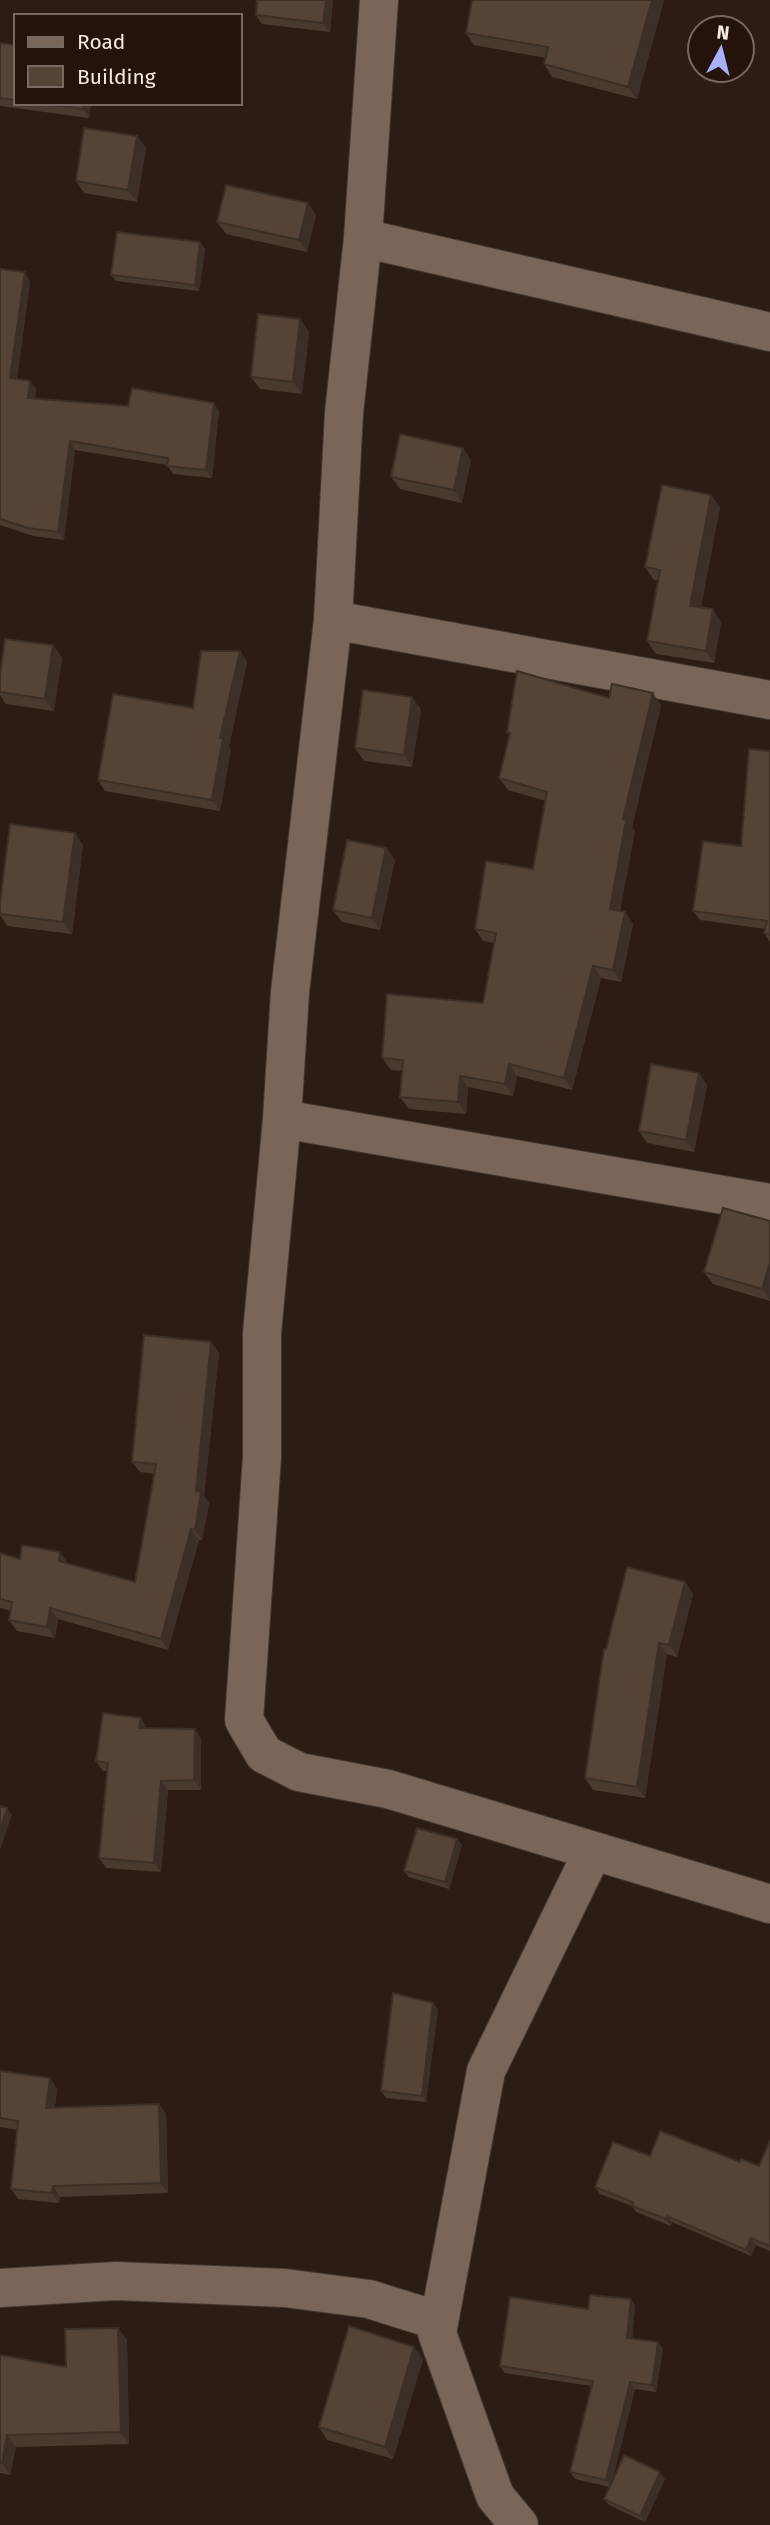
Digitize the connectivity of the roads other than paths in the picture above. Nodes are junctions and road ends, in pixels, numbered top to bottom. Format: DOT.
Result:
graph roads {
  1 [pos="379,0"];
  2 [pos="363,239"];
  3 [pos="770,332"];
  4 [pos="333,620"];
  5 [pos="770,700"];
  6 [pos="282,1119"];
  7 [pos="770,1203"];
  8 [pos="593,1851"];
  9 [pos="770,1904"];
  10 [pos="0,2288"];
  11 [pos="439,2321"];
  12 [pos="519,2525"];
  1 -- 2 [label="street"];
  2 -- 3 [label="street"];
  2 -- 4 [label="street"];
  4 -- 5 [label="street"];
  4 -- 6 [label="street"];
  6 -- 7 [label="street"];
  6 -- 8 [label="street"];
  8 -- 9 [label="street"];
  8 -- 11 [label="street"];
  10 -- 11 [label="street"];
  11 -- 12 [label="street"];
}
